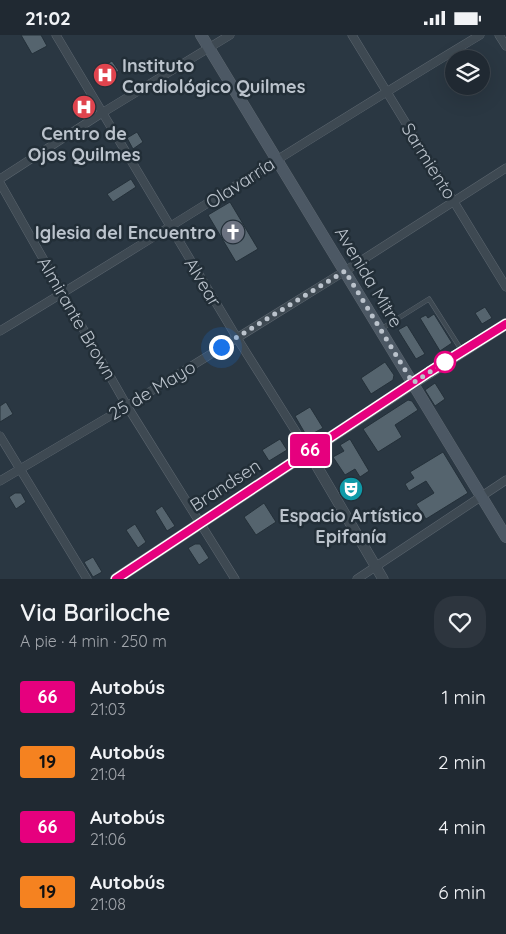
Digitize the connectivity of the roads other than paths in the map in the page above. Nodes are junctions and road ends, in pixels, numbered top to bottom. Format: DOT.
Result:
graph roads {
  1 [pos="56,35"];
  2 [pos="201,35"];
  3 [pos="230,35"];
  4 [pos="352,35"];
  5 [pos="480,35"];
  6 [pos="499,35"];
  7 [pos="506,46"];
  8 [pos="209,48"];
  9 [pos="386,92"];
  10 [pos="102,113"];
  11 [pos="277,160"];
  12 [pos="506,168"];
  13 [pos="0,179"];
  14 [pos="0,183"];
  15 [pos="455,202"];
  16 [pos="170,227"];
  17 [pos="345,271"];
  18 [pos="506,287"];
  19 [pos="63,293"];
  20 [pos="506,324"];
  21 [pos="380,329"];
  22 [pos="0,331"];
  23 [pos="237,338"];
  24 [pos="462,351"];
  25 [pos="413,383"];
  26 [pos="127,406"];
  27 [pos="0,436"];
  28 [pos="308,451"];
  29 [pos="20,468"];
  30 [pos="0,481"];
  31 [pos="506,481"];
  32 [pos="481,496"];
  33 [pos="200,523"];
  34 [pos="506,537"];
  35 [pos="376,567"];
  36 [pos="87,579"];
  37 [pos="116,579"];
  38 [pos="235,579"];
  39 [pos="357,579"];
  40 [pos="383,579"];
  1 -- 10 [label="street, Alvear"];
  2 -- 8 [label="main road, Avenida Mitre"];
  3 -- 8 [label="street"];
  4 -- 9 [label="street, Sarmiento"];
  5 -- 9 [label="street, Olavarría"];
  6 -- 7 [label="street"];
  8 -- 10 [label="street"];
  8 -- 11 [label="main road, Avenida Mitre"];
  9 -- 11 [label="street, Olavarría"];
  9 -- 15 [label="street, Sarmiento"];
  10 -- 13 [label="street"];
  10 -- 16 [label="street, Alvear"];
  11 -- 16 [label="street, Olavarría"];
  11 -- 17 [label="main road, Avenida Mitre"];
  12 -- 15 [label="street, 25 de Mayo"];
  14 -- 19 [label="street, Almirante Brown"];
  15 -- 17 [label="street, 25 de Mayo"];
  15 -- 18 [label="street, Sarmiento"];
  16 -- 19 [label="street, Olavarría"];
  16 -- 23 [label="street, Alvear"];
  17 -- 21 [label="main road, Avenida Mitre"];
  17 -- 23 [label="street, 25 de Mayo"];
  19 -- 22 [label="street, Olavarría"];
  19 -- 26 [label="street, Almirante Brown"];
  20 -- 24 [label="main road, Brandsen"];
  21 -- 24 [label="lane"];
  21 -- 25 [label="main road, Avenida Mitre"];
  23 -- 26 [label="street, 25 de Mayo"];
  23 -- 28 [label="street, Alvear"];
  24 -- 25 [label="main road, Brandsen"];
  25 -- 28 [label="main road, Brandsen"];
  25 -- 32 [label="main road, Avenida Mitre"];
  26 -- 29 [label="street, 25 de Mayo"];
  26 -- 33 [label="street, Almirante Brown"];
  27 -- 29 [label="street"];
  28 -- 33 [label="main road, Brandsen"];
  28 -- 35 [label="street, Alvear"];
  29 -- 30 [label="street, 25 de Mayo"];
  29 -- 36 [label="street"];
  31 -- 32 [label="street"];
  32 -- 34 [label="main road, Avenida Mitre"];
  32 -- 35 [label="street"];
  33 -- 37 [label="main road, Brandsen"];
  33 -- 38 [label="street, Almirante Brown"];
  35 -- 39 [label="street"];
  35 -- 40 [label="street, Alvear"];
}
